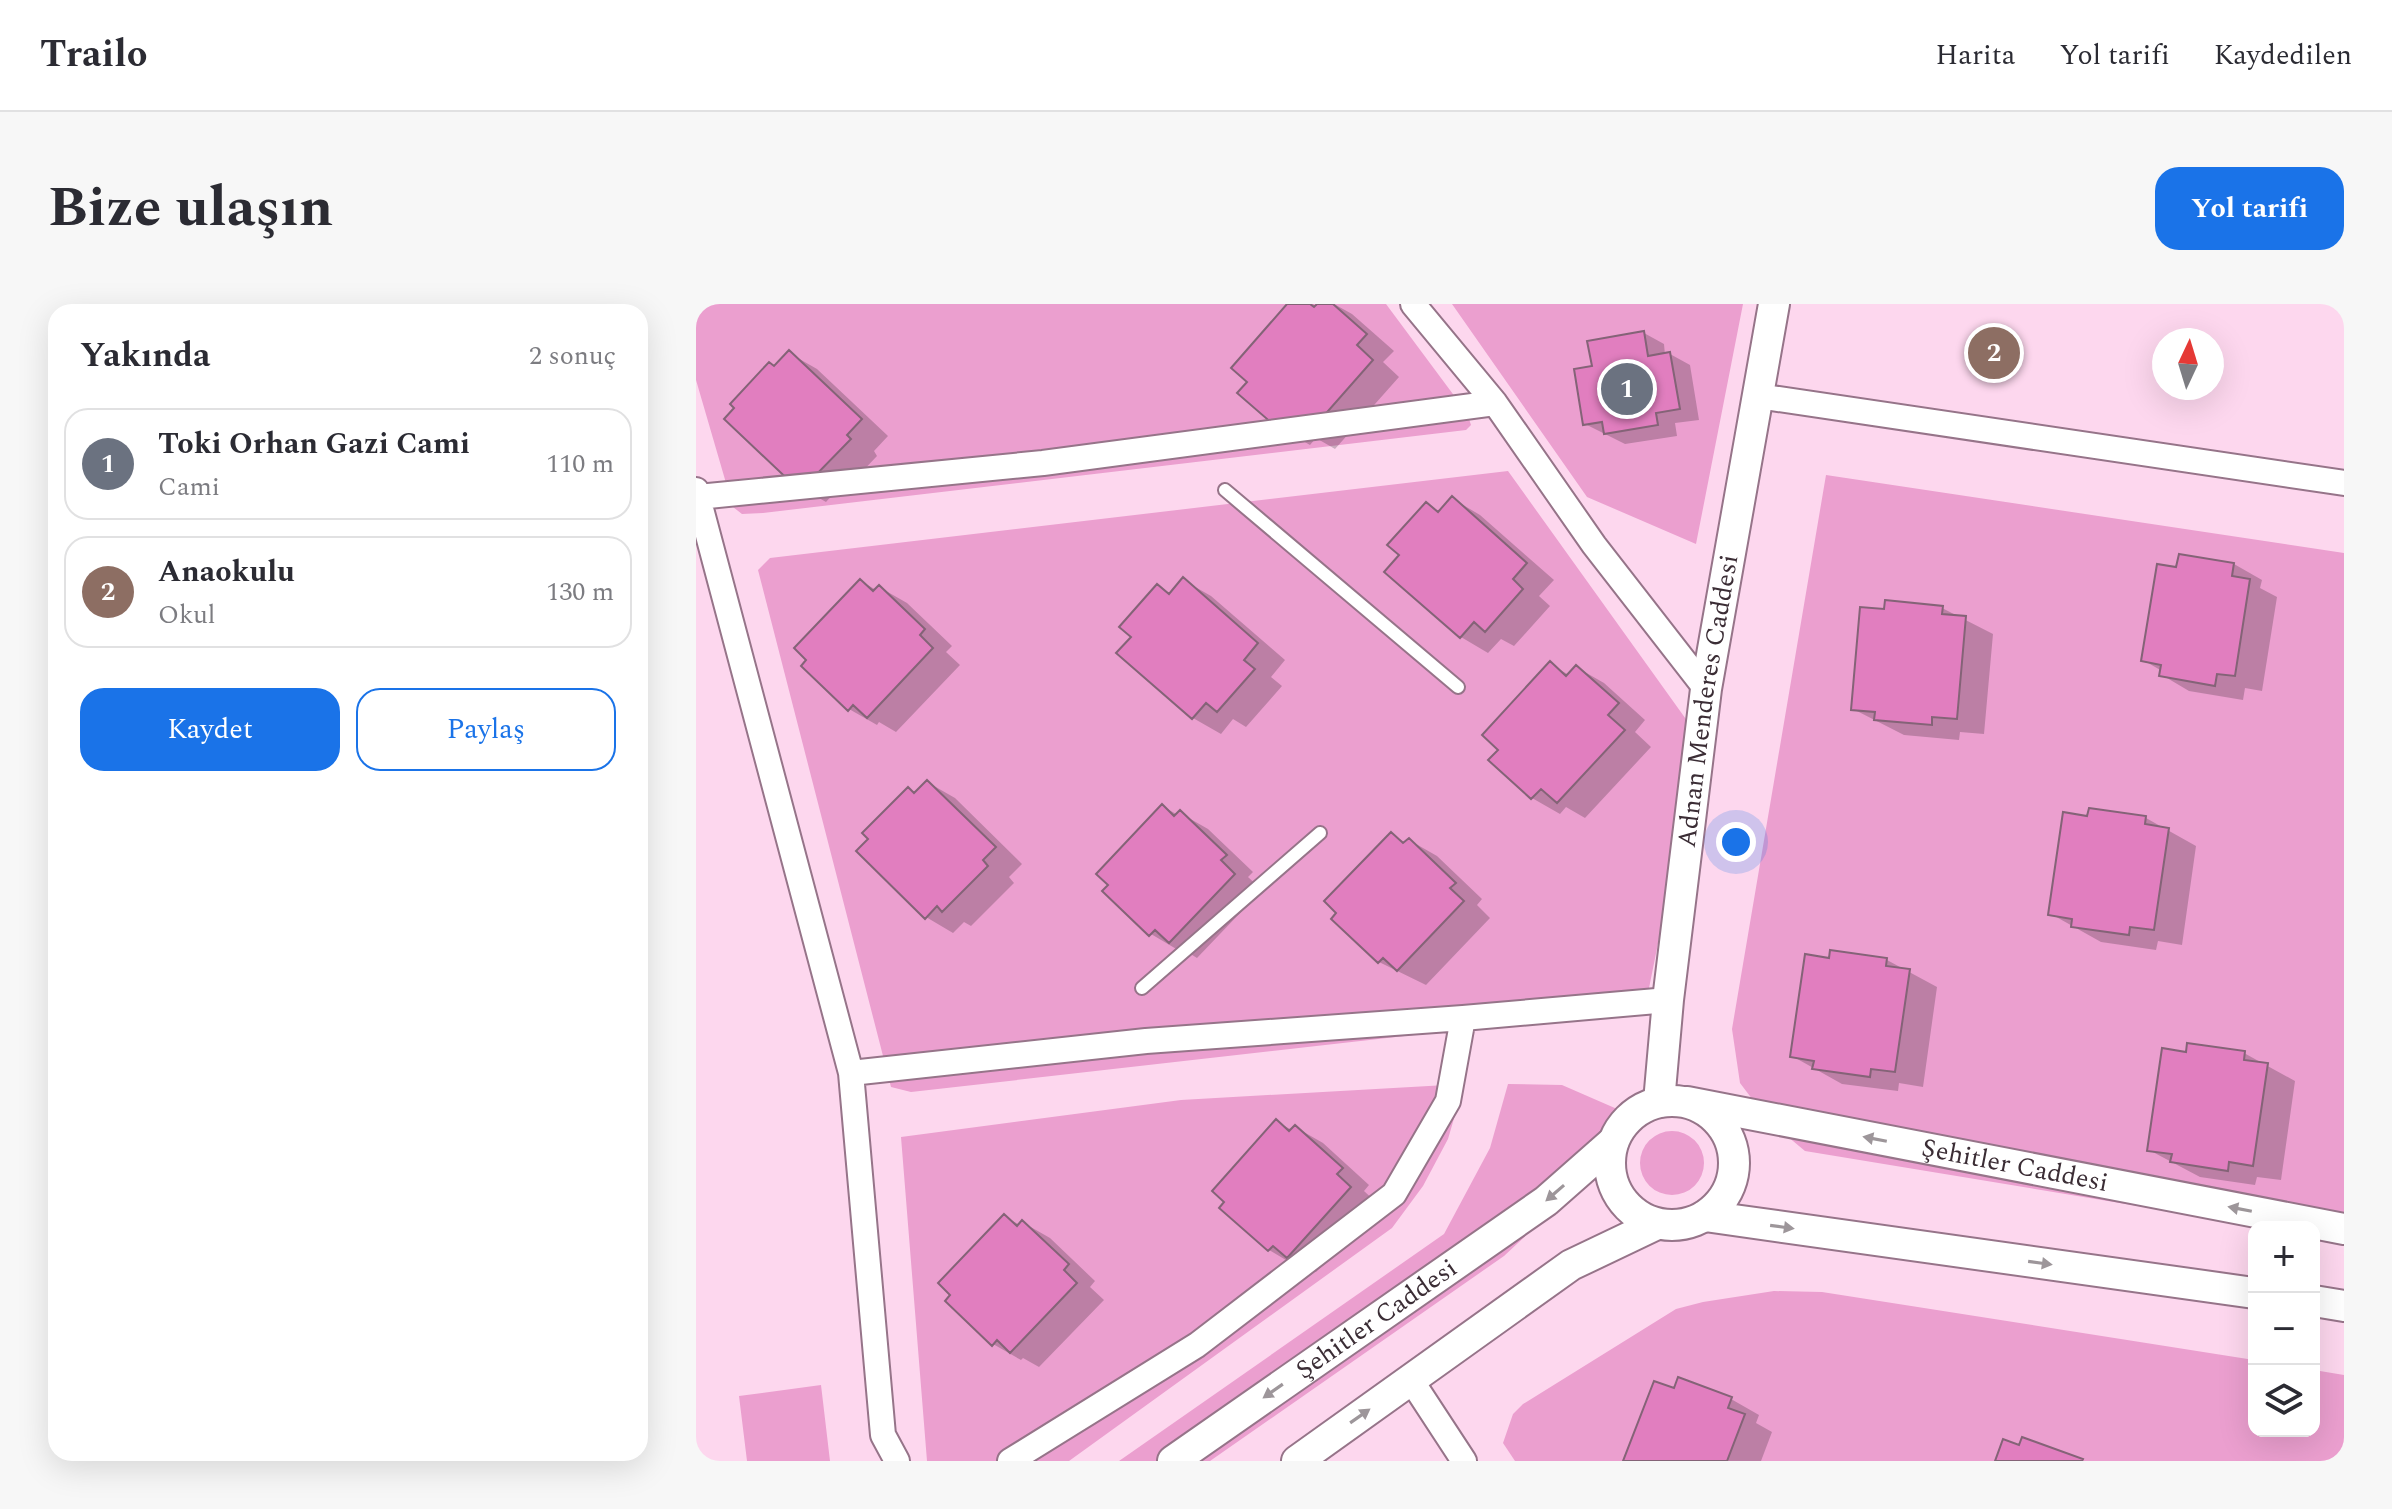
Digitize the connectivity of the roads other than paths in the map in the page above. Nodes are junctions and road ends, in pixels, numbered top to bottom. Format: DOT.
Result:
graph roads {
  1 [pos="1413,304"];
  2 [pos="1774,304"];
  3 [pos="1758,396"];
  4 [pos="1495,403"];
  5 [pos="2344,483"];
  6 [pos="1225,490"];
  7 [pos="697,494"];
  8 [pos="1458,687"];
  9 [pos="1706,689"];
  10 [pos="1320,833"];
  11 [pos="1142,988"];
  12 [pos="1668,1000"];
  13 [pos="1463,1018"];
  14 [pos="851,1073"];
  15 [pos="1673,1102"];
  16 [pos="1613,1142"];
  17 [pos="1705,1216"];
  18 [pos="1657,1224"];
  19 [pos="2344,1229"];
  20 [pos="2248,1292"];
  21 [pos="2320,1302"];
  22 [pos="2344,1306"];
  23 [pos="1411,1380"];
  24 [pos="897,1461"];
  25 [pos="1010,1461"];
  26 [pos="1173,1461"];
  27 [pos="1297,1461"];
  28 [pos="1464,1461"];
  1 -- 4 [label="street"];
  2 -- 3 [label="street, Adnan Menderes Caddesi"];
  3 -- 5 [label="street"];
  3 -- 9 [label="street, Adnan Menderes Caddesi"];
  4 -- 7 [label="street"];
  4 -- 9 [label="street"];
  6 -- 8 [label="lane"];
  7 -- 14 [label="street"];
  9 -- 12 [label="street, Adnan Menderes Caddesi"];
  10 -- 11 [label="lane"];
  12 -- 13 [label="street"];
  12 -- 15 [label="street, Adnan Menderes Caddesi"];
  13 -- 14 [label="street"];
  13 -- 25 [label="street"];
  14 -- 24 [label="street"];
  15 -- 16 [label="street"];
  15 -- 17 [label="street"];
  19 -- 15 [label="street, Şehitler Caddesi, one-way"];
  16 -- 18 [label="street"];
  16 -- 26 [label="street, Şehitler Caddesi, one-way"];
  17 -- 18 [label="street"];
  17 -- 20 [label="street, one-way"];
  18 -- 23 [label="street"];
  21 -- 22 [label="street"];
  27 -- 23 [label="street, one-way"];
  23 -- 28 [label="street"];
}
